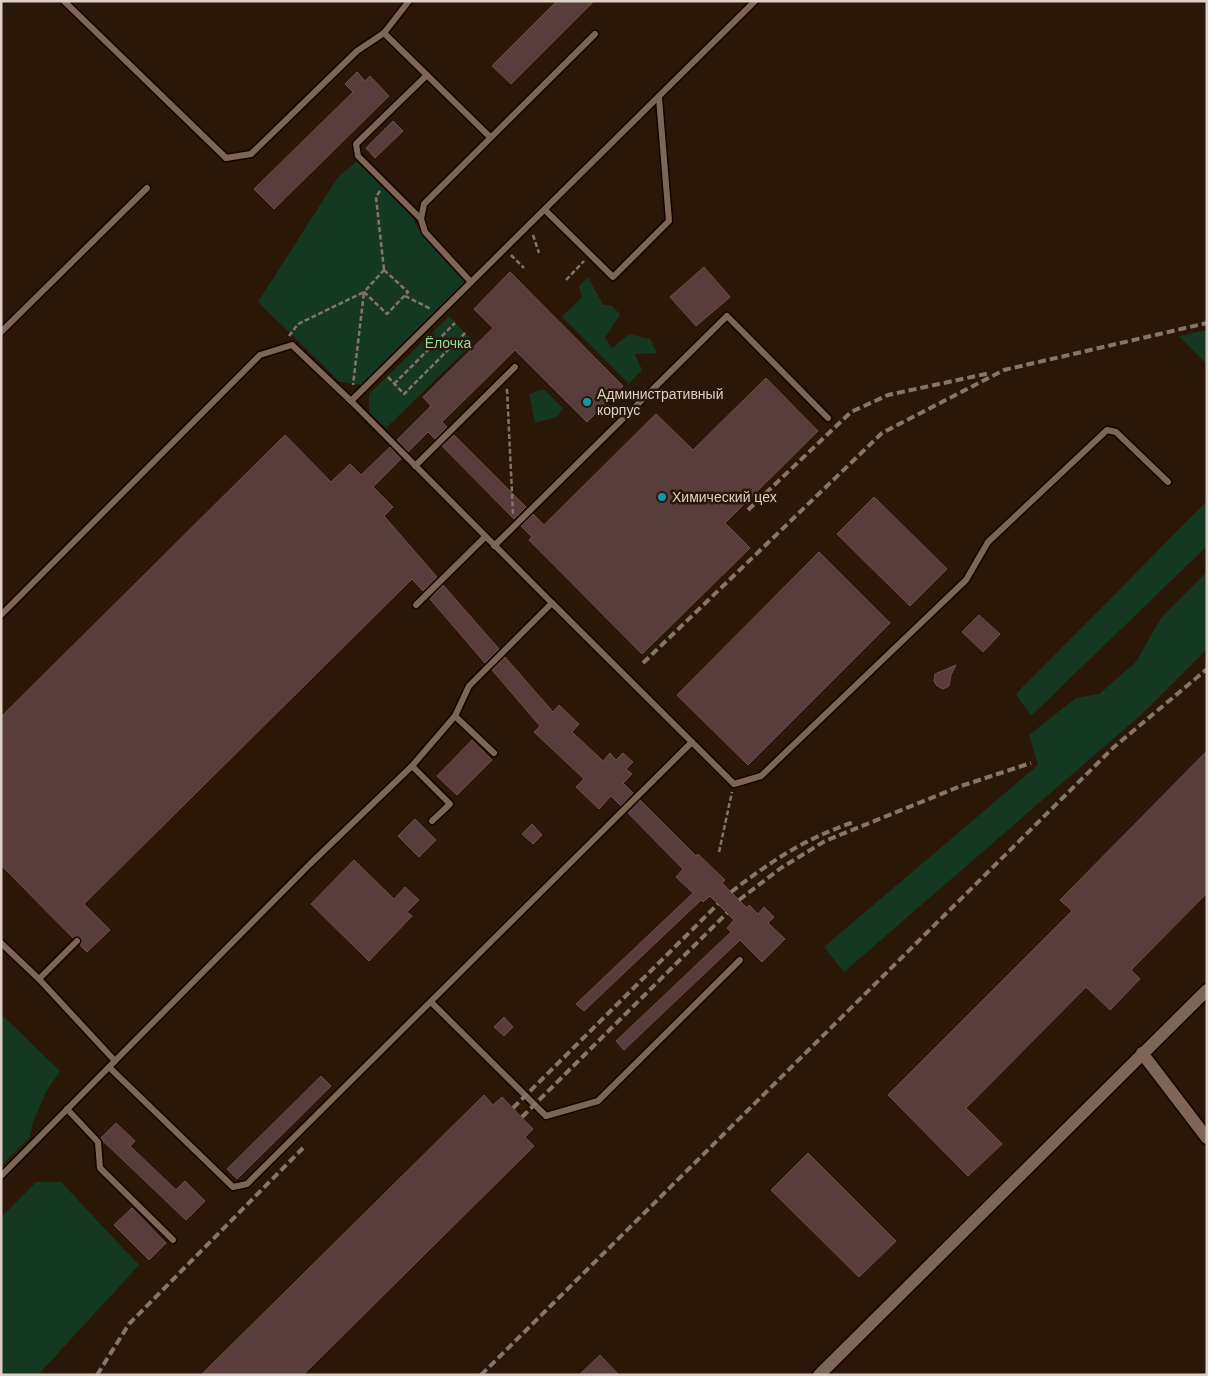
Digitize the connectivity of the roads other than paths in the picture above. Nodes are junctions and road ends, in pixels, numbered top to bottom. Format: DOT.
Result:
graph roads {
  1 [pos="64,1"];
  2 [pos="410,1"];
  3 [pos="755,1"];
  4 [pos="384,33"];
  5 [pos="595,34"];
  6 [pos="426,75"];
  7 [pos="659,98"];
  8 [pos="490,137"];
  9 [pos="147,188"];
  10 [pos="545,210"];
  11 [pos="421,219"];
  12 [pos="471,282"];
  13 [pos="1,332"];
  14 [pos="514,367"];
  15 [pos="350,401"];
  16 [pos="828,418"];
  17 [pos="415,466"];
  18 [pos="1168,482"];
  19 [pos="485,537"];
  20 [pos="494,546"];
  21 [pos="552,603"];
  22 [pos="416,604"];
  23 [pos="1,615"];
  24 [pos="455,716"];
  25 [pos="692,742"];
  26 [pos="494,753"];
  27 [pos="412,766"];
  28 [pos="432,821"];
  29 [pos="77,941"];
  30 [pos="1,943"];
  31 [pos="740,960"];
  32 [pos="39,979"];
  33 [pos="1207,990"];
  34 [pos="431,1002"];
  35 [pos="1142,1052"];
  36 [pos="115,1061"];
  37 [pos="109,1067"];
  38 [pos="67,1109"];
  39 [pos="1207,1138"];
  40 [pos="1,1176"];
  41 [pos="173,1240"];
  42 [pos="819,1375"];
  1 -- 4 [label="lane"];
  2 -- 4 [label="lane"];
  3 -- 7 [label="lane"];
  4 -- 6 [label="lane"];
  5 -- 8 [label="lane"];
  6 -- 8 [label="lane"];
  6 -- 11 [label="lane"];
  7 -- 10 [label="lane"];
  7 -- 10 [label="lane"];
  8 -- 11 [label="lane"];
  9 -- 13 [label="lane"];
  10 -- 12 [label="lane"];
  11 -- 12 [label="lane"];
  12 -- 15 [label="lane"];
  14 -- 17 [label="lane"];
  15 -- 17 [label="lane"];
  15 -- 23 [label="lane"];
  16 -- 20 [label="lane"];
  17 -- 19 [label="lane"];
  18 -- 25 [label="lane"];
  19 -- 20 [label="lane"];
  19 -- 22 [label="lane"];
  20 -- 21 [label="lane"];
  21 -- 24 [label="lane"];
  21 -- 25 [label="lane"];
  24 -- 26 [label="lane"];
  24 -- 27 [label="lane"];
  25 -- 34 [label="lane"];
  27 -- 28 [label="lane"];
  27 -- 36 [label="lane"];
  29 -- 32 [label="lane"];
  30 -- 32 [label="lane"];
  31 -- 34 [label="lane"];
  32 -- 36 [label="lane"];
  33 -- 35 [label="street"];
  34 -- 37 [label="lane"];
  35 -- 39 [label="street"];
  35 -- 42 [label="street"];
  36 -- 37 [label="lane"];
  37 -- 38 [label="lane"];
  38 -- 40 [label="lane"];
  38 -- 41 [label="lane"];
}
